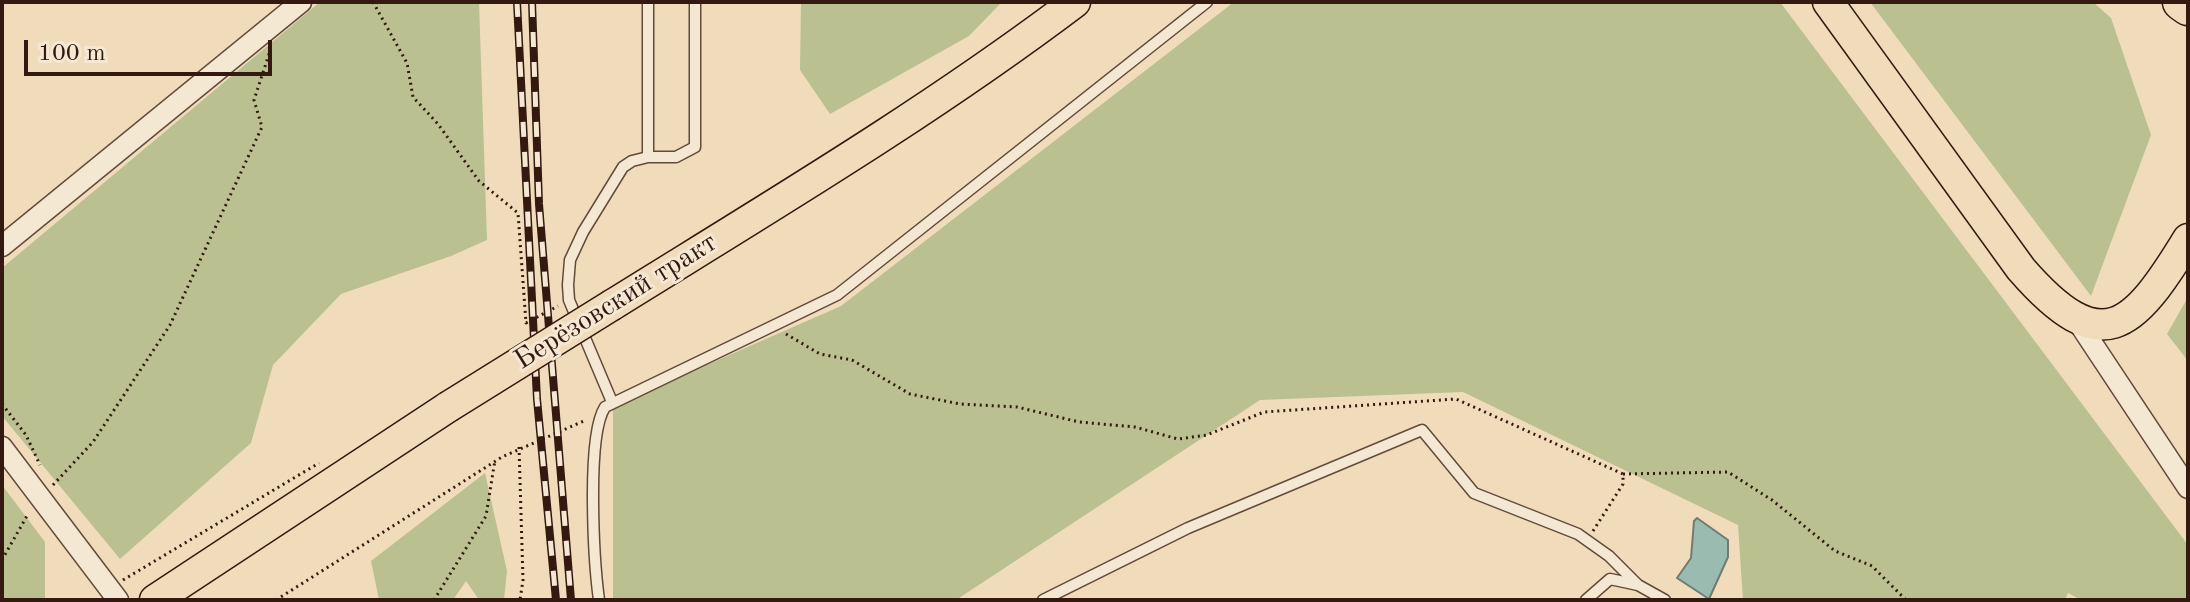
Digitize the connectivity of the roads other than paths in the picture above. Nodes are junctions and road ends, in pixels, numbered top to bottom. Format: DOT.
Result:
graph roads {
  1 [pos="301,2"];
  2 [pos="648,2"];
  3 [pos="695,2"];
  4 [pos="1075,2"];
  5 [pos="1207,2"];
  6 [pos="1828,2"];
  7 [pos="2181,2"];
  8 [pos="2188,7"];
  9 [pos="648,157"];
  10 [pos="2188,239"];
  11 [pos="2,246"];
  12 [pos="2078,322"];
  13 [pos="612,402"];
  14 [pos="2,447"];
  15 [pos="2188,488"];
  16 [pos="1638,585"];
  17 [pos="114,594"];
  18 [pos="155,600"];
  19 [pos="599,600"];
  20 [pos="1043,600"];
  21 [pos="1586,600"];
  22 [pos="1665,600"];
  1 -- 11 [label="street"];
  2 -- 9 [label="lane"];
  3 -- 9 [label="lane"];
  4 -- 18 [label="main road, Берёзовский тракт, bridge"];
  5 -- 13 [label="lane"];
  6 -- 12 [label="main road"];
  7 -- 8 [label="highway"];
  9 -- 13 [label="lane"];
  10 -- 12 [label="main road"];
  12 -- 15 [label="street"];
  13 -- 19 [label="lane"];
  14 -- 17 [label="street"];
  16 -- 20 [label="lane"];
  16 -- 21 [label="lane"];
  16 -- 22 [label="lane"];
}
